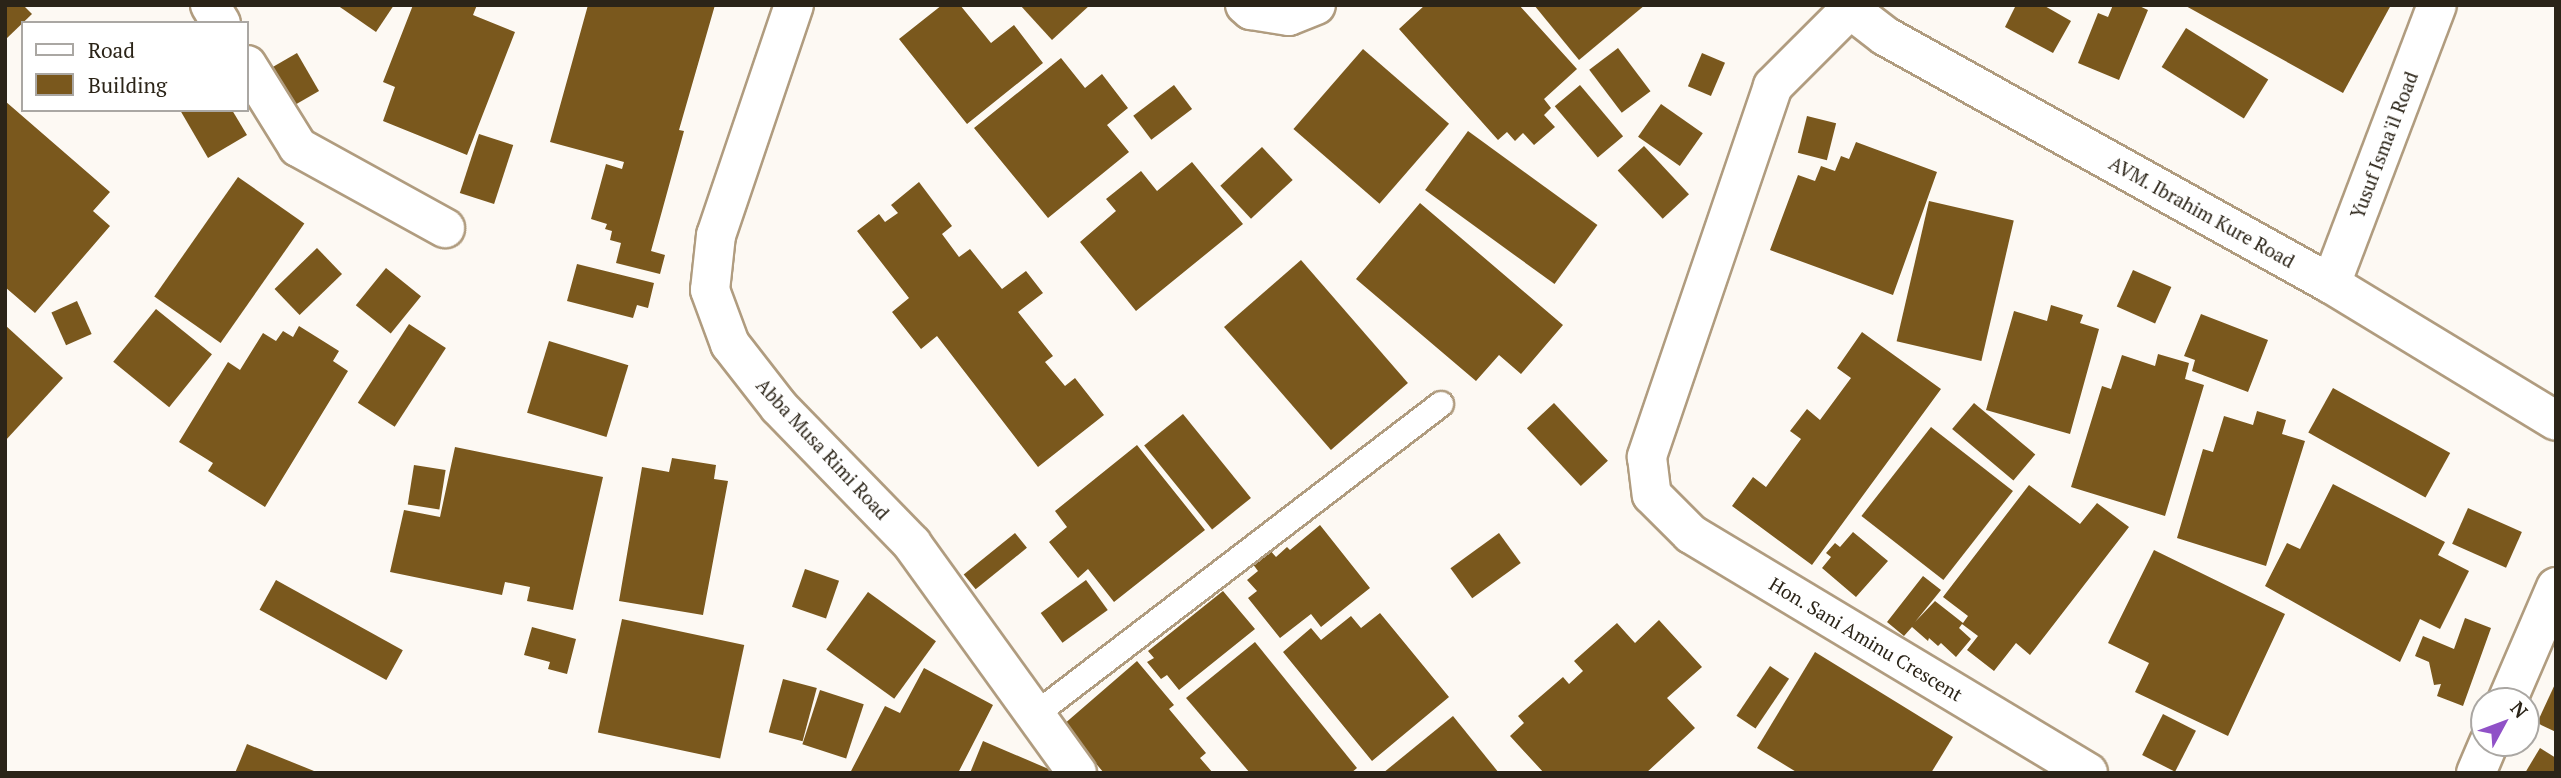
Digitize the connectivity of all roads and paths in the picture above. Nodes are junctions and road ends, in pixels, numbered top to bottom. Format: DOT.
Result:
graph roads {
  1 [pos="210,5"];
  2 [pos="793,5"];
  3 [pos="1245,5"];
  4 [pos="1316,5"];
  5 [pos="2437,5"];
  6 [pos="1850,7"];
  7 [pos="220,21"];
  8 [pos="248,67"];
  9 [pos="444,228"];
  10 [pos="2331,284"];
  11 [pos="1441,404"];
  12 [pos="2556,421"];
  13 [pos="2556,587"];
  14 [pos="2513,687"];
  15 [pos="1036,714"];
  16 [pos="1077,773"];
  17 [pos="2088,773"];
  1 -- 7 [label="street"];
  2 -- 15 [label="street, Abba Musa Rimi Road"];
  3 -- 4 [label="street"];
  5 -- 10 [label="street, Yusuf Isma'il Road"];
  6 -- 10 [label="street, AVM. Ibrahim Kure Road"];
  6 -- 17 [label="street, Hon. Sani Aminu Crescent"];
  8 -- 9 [label="street"];
  10 -- 12 [label="street, AVM. Ibrahim Kure Road"];
  11 -- 15 [label="lane"];
  13 -- 14 [label="street"];
  15 -- 16 [label="street, Abba Musa Rimi Road"];
}
